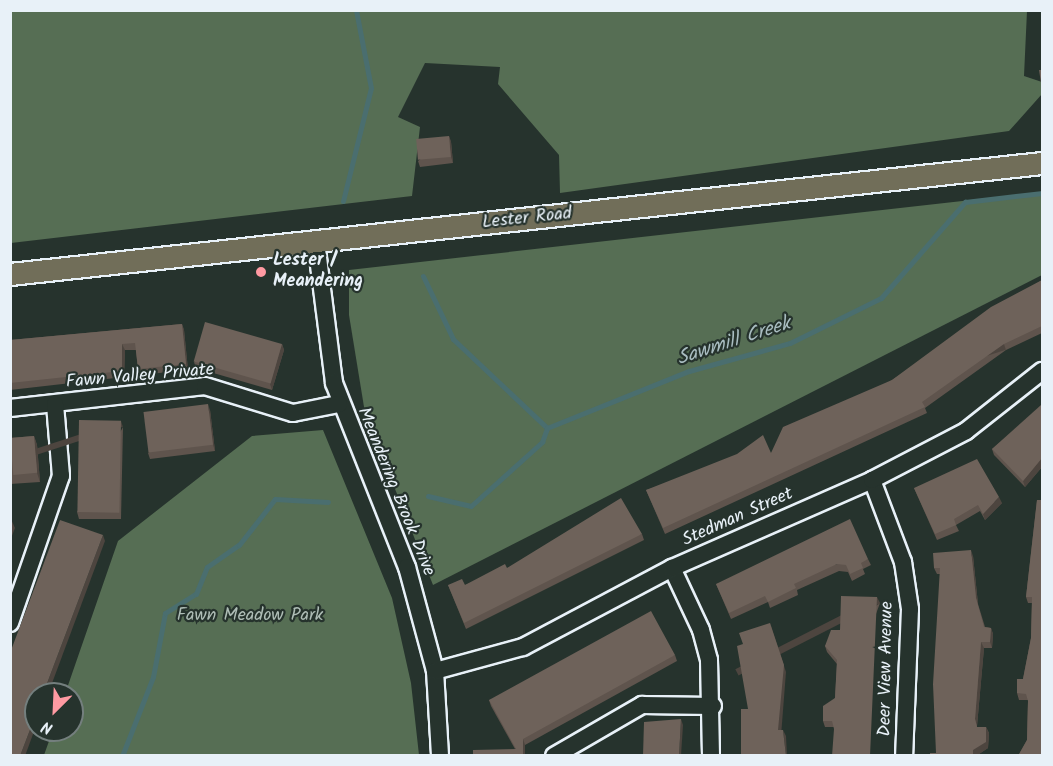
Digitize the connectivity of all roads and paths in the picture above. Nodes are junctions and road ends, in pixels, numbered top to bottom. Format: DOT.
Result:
graph roads {
  1 [pos="1042,163"];
  2 [pos="316,242"];
  3 [pos="10,274"];
  4 [pos="1042,371"];
  5 [pos="55,404"];
  6 [pos="339,404"];
  7 [pos="10,408"];
  8 [pos="873,480"];
  9 [pos="672,568"];
  10 [pos="10,623"];
  11 [pos="435,671"];
  12 [pos="713,706"];
  13 [pos="440,756"];
  14 [pos="554,756"];
  15 [pos="711,756"];
  16 [pos="904,756"];
  1 -- 2 [label="main road, Lester Road"];
  2 -- 3 [label="main road, Lester Road"];
  2 -- 6 [label="street, Meandering Brook Drive"];
  4 -- 8 [label="street, Stedman Street"];
  5 -- 6 [label="street, Fawn Valley Private"];
  5 -- 7 [label="street, Fawn Valley Private"];
  5 -- 10 [label="street"];
  6 -- 11 [label="street, Meandering Brook Drive"];
  8 -- 9 [label="street, Stedman Street"];
  8 -- 16 [label="street, Deer View Avenue"];
  9 -- 11 [label="street, Stedman Street"];
  9 -- 12 [label="street"];
  11 -- 13 [label="street, Meandering Brook Drive"];
  12 -- 14 [label="street"];
  12 -- 15 [label="street"];
}
